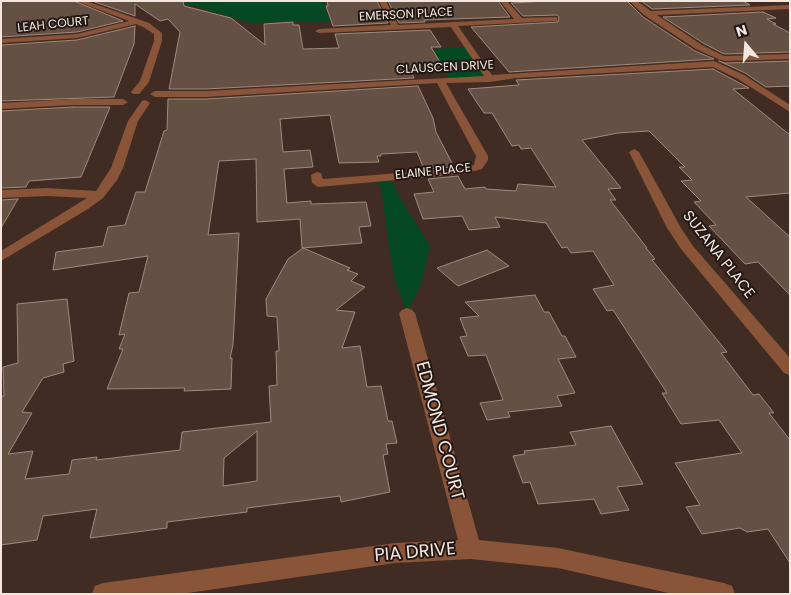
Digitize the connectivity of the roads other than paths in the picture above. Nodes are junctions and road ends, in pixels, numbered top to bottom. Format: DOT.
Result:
graph roads {
  1 [pos="79,1"];
  2 [pos="382,1"];
  3 [pos="503,1"];
  4 [pos="632,1"];
  5 [pos="790,7"];
  6 [pos="647,13"];
  7 [pos="554,18"];
  8 [pos="519,20"];
  9 [pos="136,22"];
  10 [pos="453,24"];
  11 [pos="396,27"];
  12 [pos="319,31"];
  13 [pos="1,41"];
  14 [pos="699,47"];
  15 [pos="790,56"];
  16 [pos="707,59"];
  17 [pos="724,62"];
  18 [pos="685,65"];
  19 [pos="741,77"];
  20 [pos="490,79"];
  21 [pos="440,80"];
  22 [pos="144,82"];
  23 [pos="150,97"];
  24 [pos="128,98"];
  25 [pos="1,106"];
  26 [pos="790,109"];
  27 [pos="133,121"];
  28 [pos="634,152"];
  29 [pos="318,183"];
  30 [pos="1,194"];
  31 [pos="100,195"];
  32 [pos="1,257"];
  33 [pos="407,313"];
  34 [pos="790,369"];
  35 [pos="471,549"];
  36 [pos="103,594"];
  37 [pos="724,594"];
  1 -- 9 [label="street"];
  2 -- 11 [label="street"];
  3 -- 8 [label="street"];
  4 -- 6 [label="street"];
  5 -- 6 [label="street"];
  6 -- 14 [label="street"];
  7 -- 8 [label="street, EMERSON PLACE"];
  8 -- 10 [label="street, EMERSON PLACE"];
  9 -- 13 [label="street, LEAH COURT"];
  9 -- 22 [label="street"];
  10 -- 11 [label="street, EMERSON PLACE"];
  10 -- 20 [label="street"];
  11 -- 12 [label="street, EMERSON PLACE"];
  14 -- 16 [label="street"];
  14 -- 17 [label="street"];
  15 -- 17 [label="street, CLAUSCEN DRIVE"];
  16 -- 17 [label="street"];
  16 -- 18 [label="street, CLAUSCEN DRIVE"];
  17 -- 18 [label="street, CLAUSCEN DRIVE"];
  17 -- 19 [label="street"];
  17 -- 19 [label="street"];
  18 -- 20 [label="street, CLAUSCEN DRIVE"];
  19 -- 26 [label="street"];
  20 -- 21 [label="street, CLAUSCEN DRIVE"];
  21 -- 23 [label="street, CLAUSCEN DRIVE"];
  21 -- 29 [label="street, ELAINE PLACE"];
  22 -- 23 [label="street"];
  22 -- 24 [label="street"];
  23 -- 24 [label="street"];
  23 -- 24 [label="street"];
  23 -- 27 [label="street"];
  24 -- 25 [label="street"];
  24 -- 27 [label="street"];
  27 -- 31 [label="street"];
  28 -- 34 [label="street, SUZANA PLACE"];
  30 -- 31 [label="street"];
  31 -- 32 [label="street"];
  33 -- 35 [label="street, EDMOND COURT"];
  35 -- 36 [label="street, PIA DRIVE"];
  35 -- 37 [label="street, PIA DRIVE"];
}
